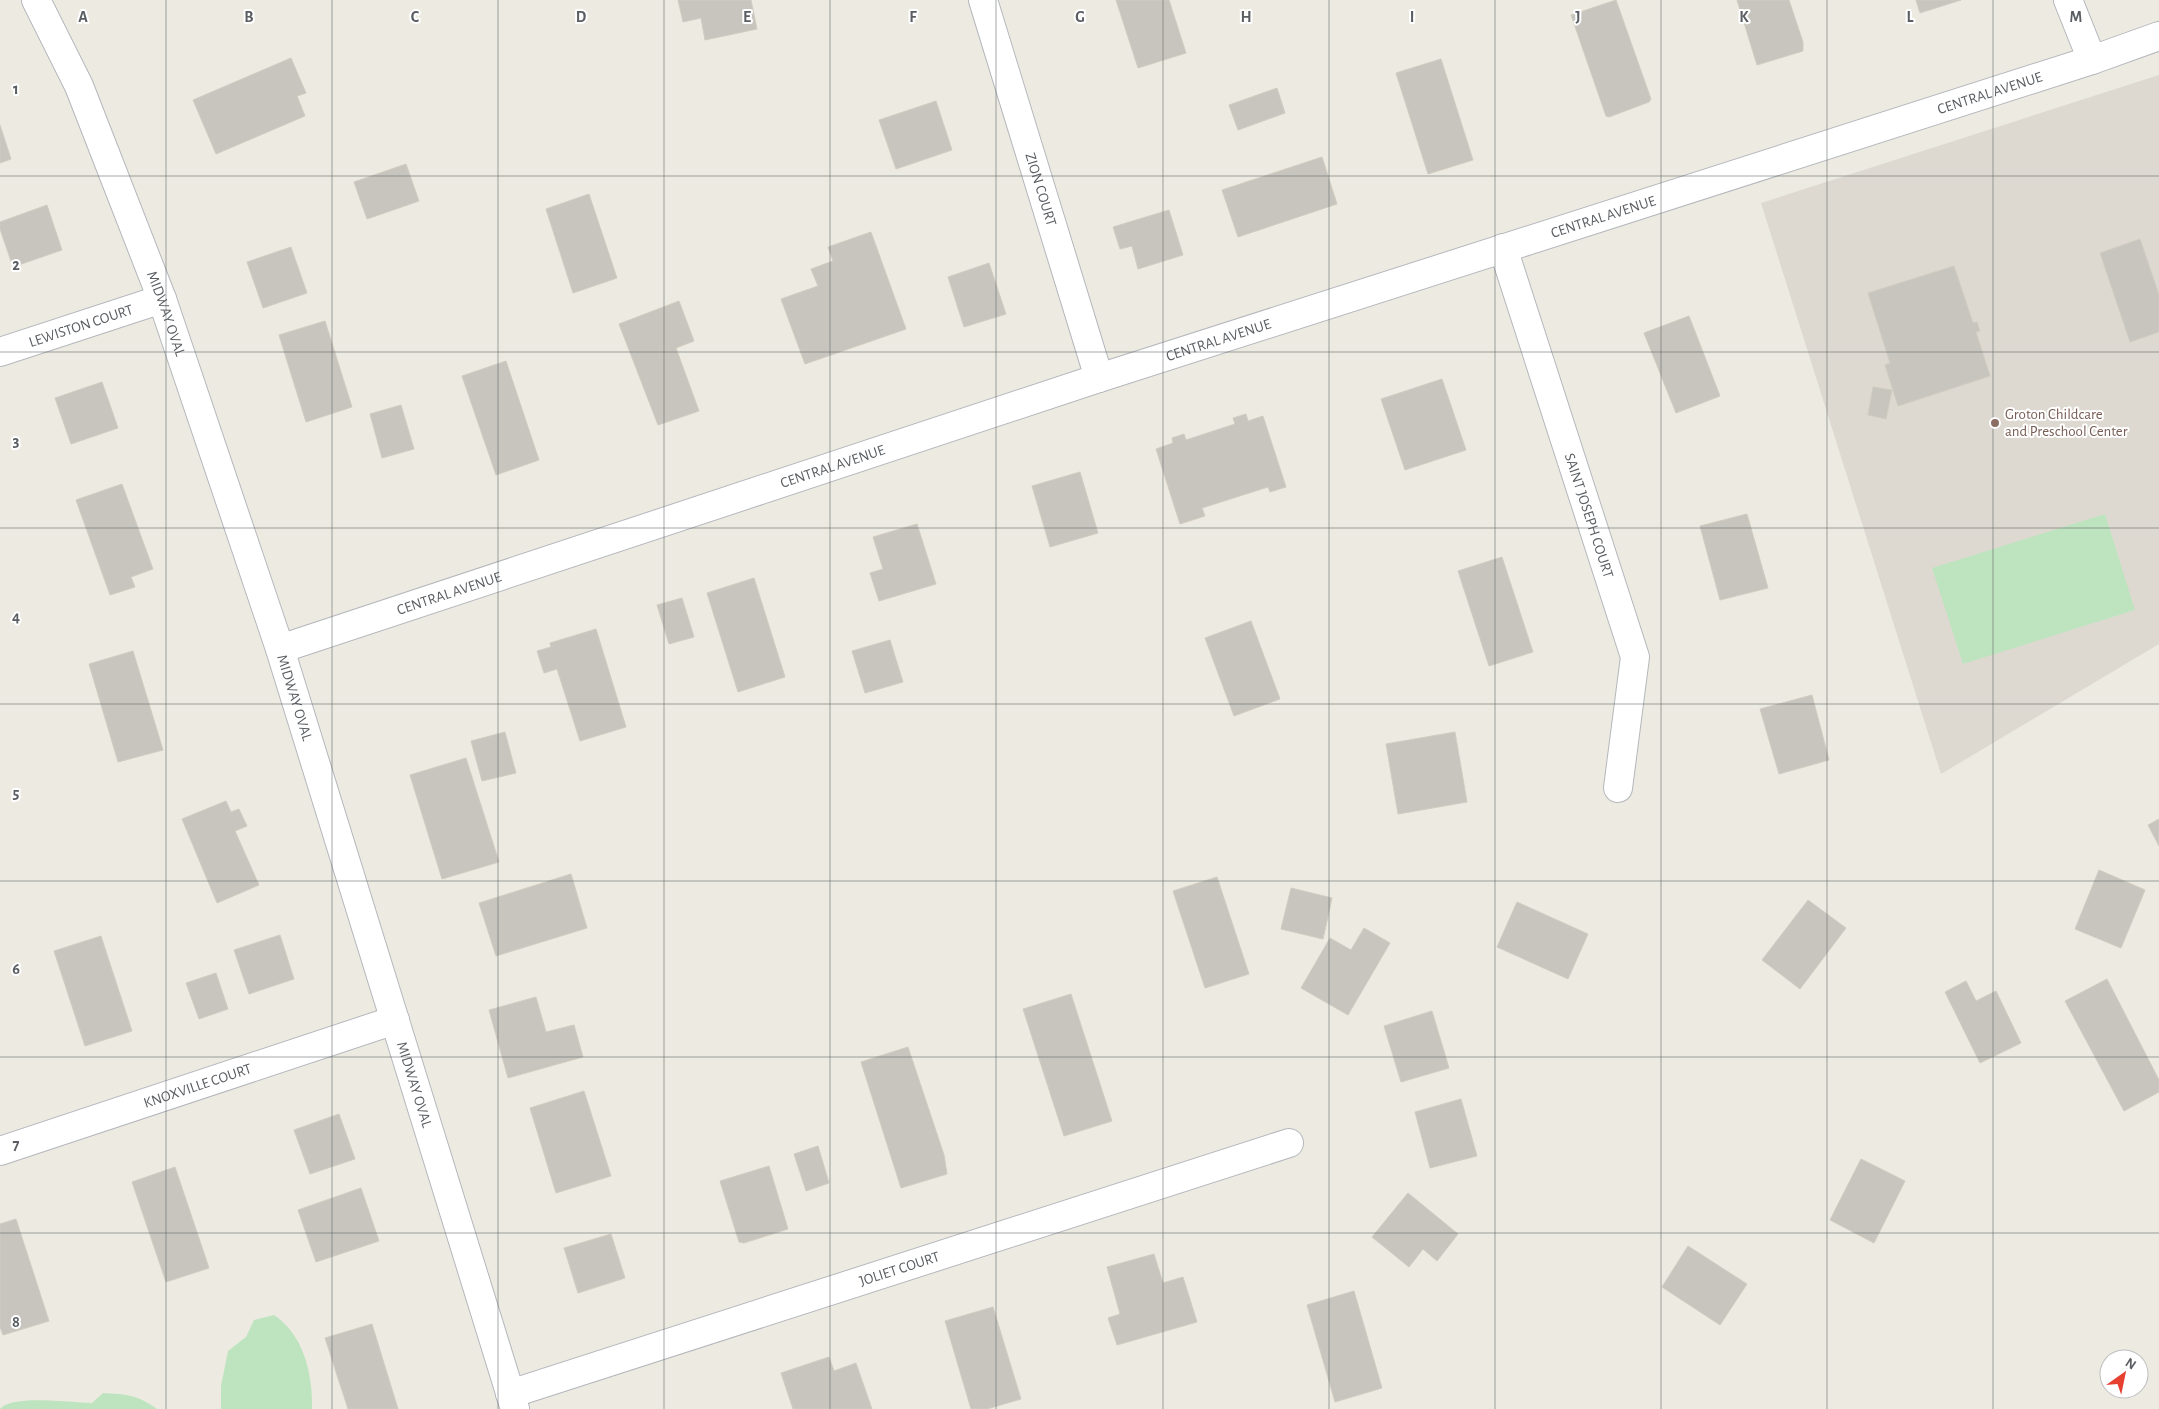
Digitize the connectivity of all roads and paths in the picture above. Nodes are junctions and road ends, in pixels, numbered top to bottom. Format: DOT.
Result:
graph roads {
  1 [pos="36,0"];
  2 [pos="982,0"];
  3 [pos="2068,0"];
  4 [pos="2159,36"];
  5 [pos="2092,60"];
  6 [pos="1503,248"];
  7 [pos="162,299"];
  8 [pos="0,352"];
  9 [pos="1099,378"];
  10 [pos="280,649"];
  11 [pos="1618,788"];
  12 [pos="395,1020"];
  13 [pos="1289,1143"];
  14 [pos="0,1151"];
  15 [pos="512,1402"];
  1 -- 7 [label="street, MIDWAY OVAL"];
  2 -- 9 [label="street, ZION COURT"];
  3 -- 5 [label="street"];
  4 -- 5 [label="street, CENTRAL AVENUE"];
  5 -- 6 [label="street, CENTRAL AVENUE"];
  6 -- 9 [label="street, CENTRAL AVENUE"];
  6 -- 11 [label="street, SAINT JOSEPH COURT"];
  7 -- 8 [label="street, LEWISTON COURT"];
  7 -- 10 [label="street, MIDWAY OVAL"];
  9 -- 10 [label="street, CENTRAL AVENUE"];
  10 -- 12 [label="street, MIDWAY OVAL"];
  12 -- 14 [label="street, KNOXVILLE COURT"];
  12 -- 15 [label="street, MIDWAY OVAL"];
  13 -- 15 [label="street, JOLIET COURT"];
}
